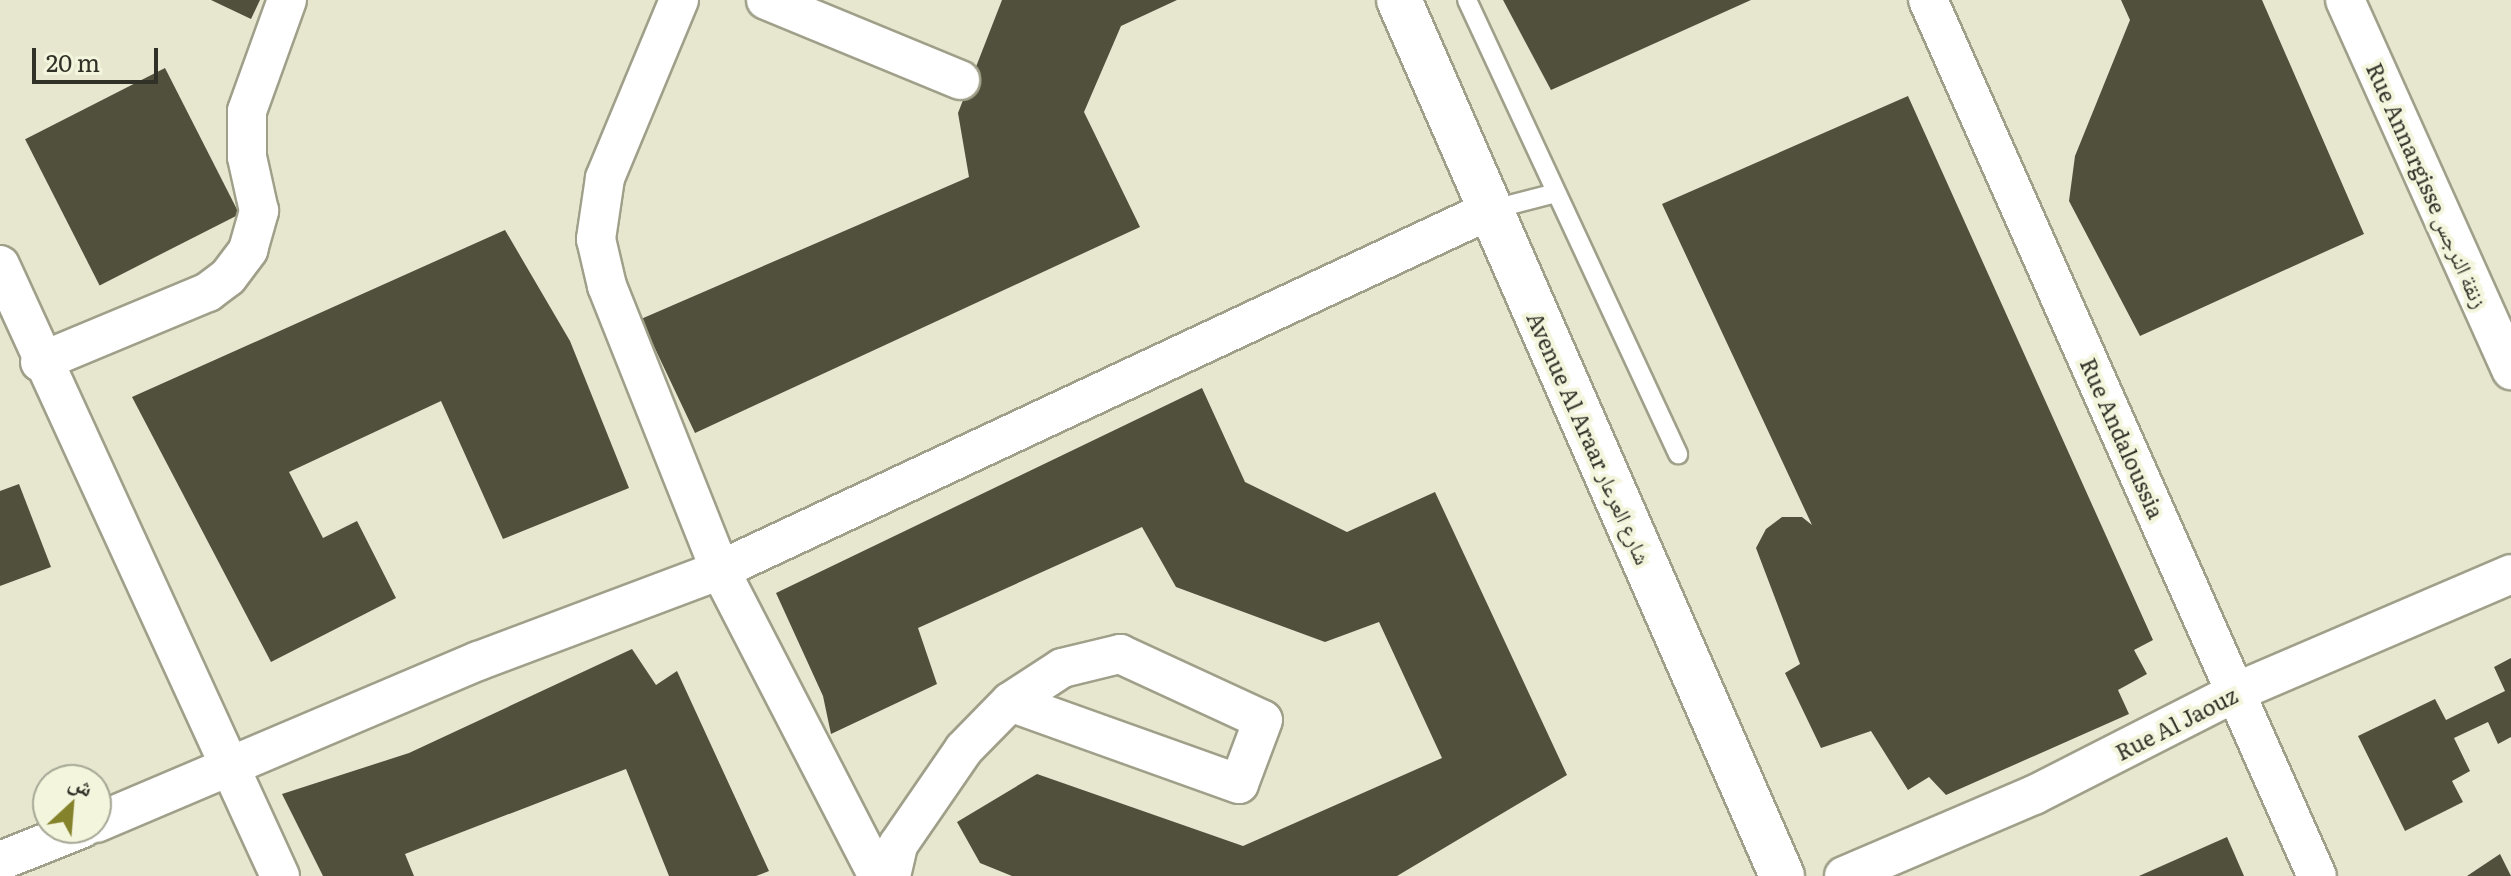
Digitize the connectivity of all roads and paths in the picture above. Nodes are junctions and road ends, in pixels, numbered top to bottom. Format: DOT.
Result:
graph roads {
  1 [pos="287,0"];
  2 [pos="679,0"];
  3 [pos="766,0"];
  4 [pos="1399,0"];
  5 [pos="1467,0"];
  6 [pos="1928,0"];
  7 [pos="2345,0"];
  8 [pos="960,80"];
  9 [pos="1556,193"];
  10 [pos="1490,210"];
  11 [pos="0,265"];
  12 [pos="40,362"];
  13 [pos="2511,370"];
  14 [pos="1678,454"];
  15 [pos="720,570"];
  16 [pos="2511,574"];
  17 [pos="2236,692"];
  18 [pos="1010,702"];
  19 [pos="231,770"];
  20 [pos="112,817"];
  21 [pos="43,844"];
  22 [pos="0,861"];
  23 [pos="280,876"];
  24 [pos="878,876"];
  25 [pos="891,876"];
  26 [pos="1782,876"];
  27 [pos="1844,876"];
  28 [pos="2317,876"];
  1 -- 12 [label="street"];
  2 -- 15 [label="street"];
  3 -- 8 [label="street"];
  4 -- 10 [label="street, Avenue Al Araar شارع العرعار"];
  5 -- 9 [label="lane"];
  6 -- 17 [label="street, Rue Andaloussia"];
  7 -- 13 [label="street, Rue Annargisse زنقة النرجس"];
  9 -- 10 [label="lane"];
  9 -- 14 [label="lane"];
  10 -- 15 [label="street"];
  10 -- 26 [label="street, Avenue Al Araar شارع العرعار"];
  11 -- 12 [label="street"];
  12 -- 19 [label="street"];
  15 -- 19 [label="street"];
  15 -- 24 [label="street"];
  16 -- 17 [label="street, Rue Al Jaouz"];
  17 -- 27 [label="street, Rue Al Jaouz"];
  17 -- 28 [label="street, Rue Andaloussia"];
  18 -- 18 [label="street"];
  18 -- 25 [label="street"];
  19 -- 20 [label="street"];
  19 -- 23 [label="street"];
  21 -- 22 [label="street"];
}
